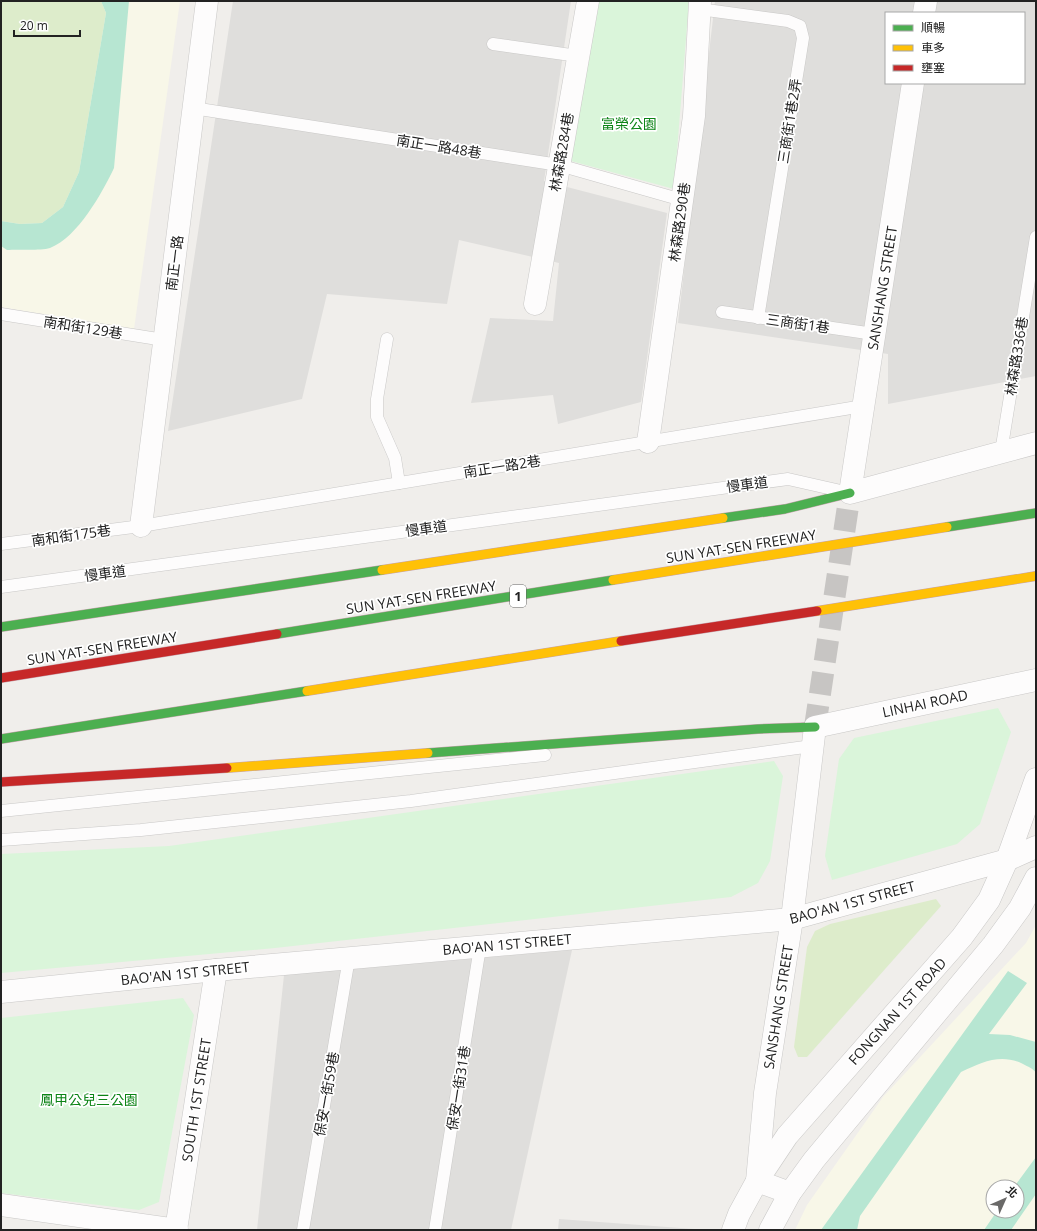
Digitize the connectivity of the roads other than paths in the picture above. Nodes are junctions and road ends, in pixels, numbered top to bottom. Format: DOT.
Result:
graph roads {
  1 [pos="207,1"];
  2 [pos="588,1"];
  3 [pos="926,1"];
  4 [pos="700,5"];
  5 [pos="924,12"];
  6 [pos="493,44"];
  7 [pos="578,56"];
  8 [pos="913,84"];
  9 [pos="193,108"];
  10 [pos="559,165"];
  11 [pos="682,200"];
  12 [pos="1036,237"];
  13 [pos="535,304"];
  14 [pos="722,312"];
  15 [pos="1,314"];
  16 [pos="758,318"];
  17 [pos="874,334"];
  18 [pos="386,339"];
  19 [pos="164,340"];
  20 [pos="863,406"];
  21 [pos="648,442"];
  22 [pos="1036,443"];
  23 [pos="1001,452"];
  24 [pos="399,483"];
  25 [pos="850,493"];
  26 [pos="1036,513"];
  27 [pos="141,526"];
  28 [pos="1,544"];
  29 [pos="1036,576"];
  30 [pos="1,587"];
  31 [pos="1,627"];
  32 [pos="1,678"];
  33 [pos="1036,680"];
  34 [pos="813,736"];
  35 [pos="1,739"];
  36 [pos="1036,779"];
  37 [pos="1,782"];
  38 [pos="1,811"];
  39 [pos="1,840"];
  40 [pos="1036,847"];
  41 [pos="1007,860"];
  42 [pos="1036,878"];
  43 [pos="792,919"];
  44 [pos="480,947"];
  45 [pos="349,958"];
  46 [pos="216,970"];
  47 [pos="1,992"];
  48 [pos="757,1181"];
  49 [pos="790,1193"];
  50 [pos="1,1205"];
  51 [pos="176,1230"];
  52 [pos="303,1230"];
  53 [pos="435,1230"];
  54 [pos="733,1230"];
  55 [pos="770,1230"];
  1 -- 9 [label="street, 南正一路"];
  2 -- 7 [label="street, 林森路284巷"];
  3 -- 5 [label="street"];
  4 -- 11 [label="street, 林森路290巷"];
  4 -- 16 [label="lane, 三商街1巷2弄"];
  6 -- 7 [label="lane"];
  7 -- 10 [label="street, 林森路284巷"];
  8 -- 17 [label="street, SANSHANG STREET"];
  9 -- 10 [label="lane, 南正一路48巷"];
  9 -- 19 [label="street, 南正一路"];
  10 -- 11 [label="lane, 南正一路48巷"];
  10 -- 13 [label="street, 林森路284巷"];
  11 -- 21 [label="street, 林森路290巷"];
  12 -- 23 [label="lane, 林森路336巷"];
  14 -- 16 [label="lane, 三商街1巷"];
  15 -- 19 [label="lane, 南和街129巷"];
  16 -- 17 [label="lane, 三商街1巷"];
  17 -- 20 [label="street, SANSHANG STREET"];
  18 -- 24 [label="lane"];
  19 -- 27 [label="street, 南正一路"];
  20 -- 21 [label="lane, 南正一路2巷"];
  20 -- 25 [label="street, SANSHANG STREET"];
  21 -- 24 [label="lane, 南正一路2巷"];
  22 -- 23 [label="street"];
  23 -- 25 [label="street"];
  24 -- 27 [label="lane, 南正一路2巷"];
  25 -- 30 [label="lane, 慢車道"];
  25 -- 31 [label="highway"];
  26 -- 32 [label="highway, SUN YAT-SEN FREEWAY / 1, bridge"];
  27 -- 28 [label="lane, 南和街175巷"];
  29 -- 35 [label="highway, bridge"];
  33 -- 34 [label="street, LINHAI ROAD"];
  34 -- 37 [label="highway"];
  34 -- 38 [label="lane"];
  34 -- 39 [label="lane"];
  34 -- 43 [label="street, SANSHANG STREET"];
  36 -- 41 [label="street, FONGNAN 1ST ROAD"];
  40 -- 41 [label="street, BAO'AN 1ST STREET"];
  41 -- 43 [label="street, BAO'AN 1ST STREET"];
  41 -- 48 [label="street, FONGNAN 1ST ROAD"];
  42 -- 49 [label="street, FONGNAN 1ST ROAD"];
  43 -- 44 [label="street, BAO'AN 1ST STREET"];
  43 -- 48 [label="street, SANSHANG STREET"];
  44 -- 45 [label="street, BAO'AN 1ST STREET"];
  44 -- 53 [label="lane, 保安一街31巷"];
  45 -- 46 [label="street, BAO'AN 1ST STREET"];
  45 -- 52 [label="lane, 保安一街59巷"];
  46 -- 47 [label="street, BAO'AN 1ST STREET"];
  46 -- 51 [label="street, SOUTH 1ST STREET"];
  48 -- 49 [label="street"];
  48 -- 54 [label="street, FONGNAN 1ST ROAD"];
  49 -- 55 [label="street, FONGNAN 1ST ROAD"];
  50 -- 51 [label="street"];
}
